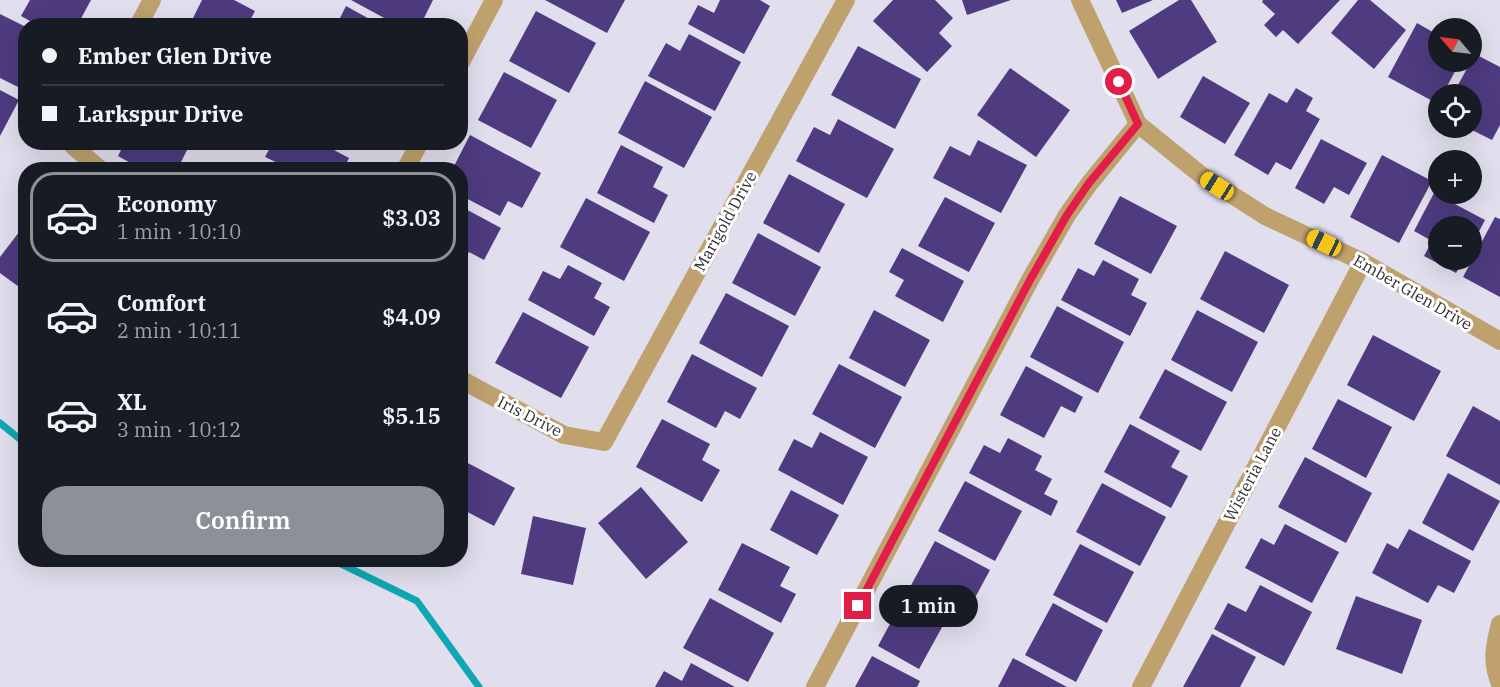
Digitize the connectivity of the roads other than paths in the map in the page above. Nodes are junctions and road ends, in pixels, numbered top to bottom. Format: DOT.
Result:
graph roads {
  1 [pos="152,0"];
  2 [pos="494,0"];
  3 [pos="846,0"];
  4 [pos="1080,0"];
  5 [pos="142,18"];
  6 [pos="468,49"];
  7 [pos="1138,124"];
  8 [pos="80,150"];
  9 [pos="93,162"];
  10 [pos="1363,262"];
  11 [pos="1500,341"];
  12 [pos="468,383"];
  13 [pos="604,442"];
  14 [pos="1500,624"];
  15 [pos="1500,684"];
  16 [pos="815,687"];
  17 [pos="1141,687"];
  1 -- 5 [label="street"];
  2 -- 6 [label="street"];
  3 -- 13 [label="street, Marigold Drive"];
  4 -- 7 [label="street, Ember Glen Drive"];
  7 -- 10 [label="street, Ember Glen Drive"];
  7 -- 16 [label="street"];
  8 -- 9 [label="street"];
  10 -- 11 [label="street, Ember Glen Drive"];
  10 -- 17 [label="street, Wisteria Lane"];
  12 -- 13 [label="street, Iris Drive"];
  14 -- 15 [label="street"];
}
